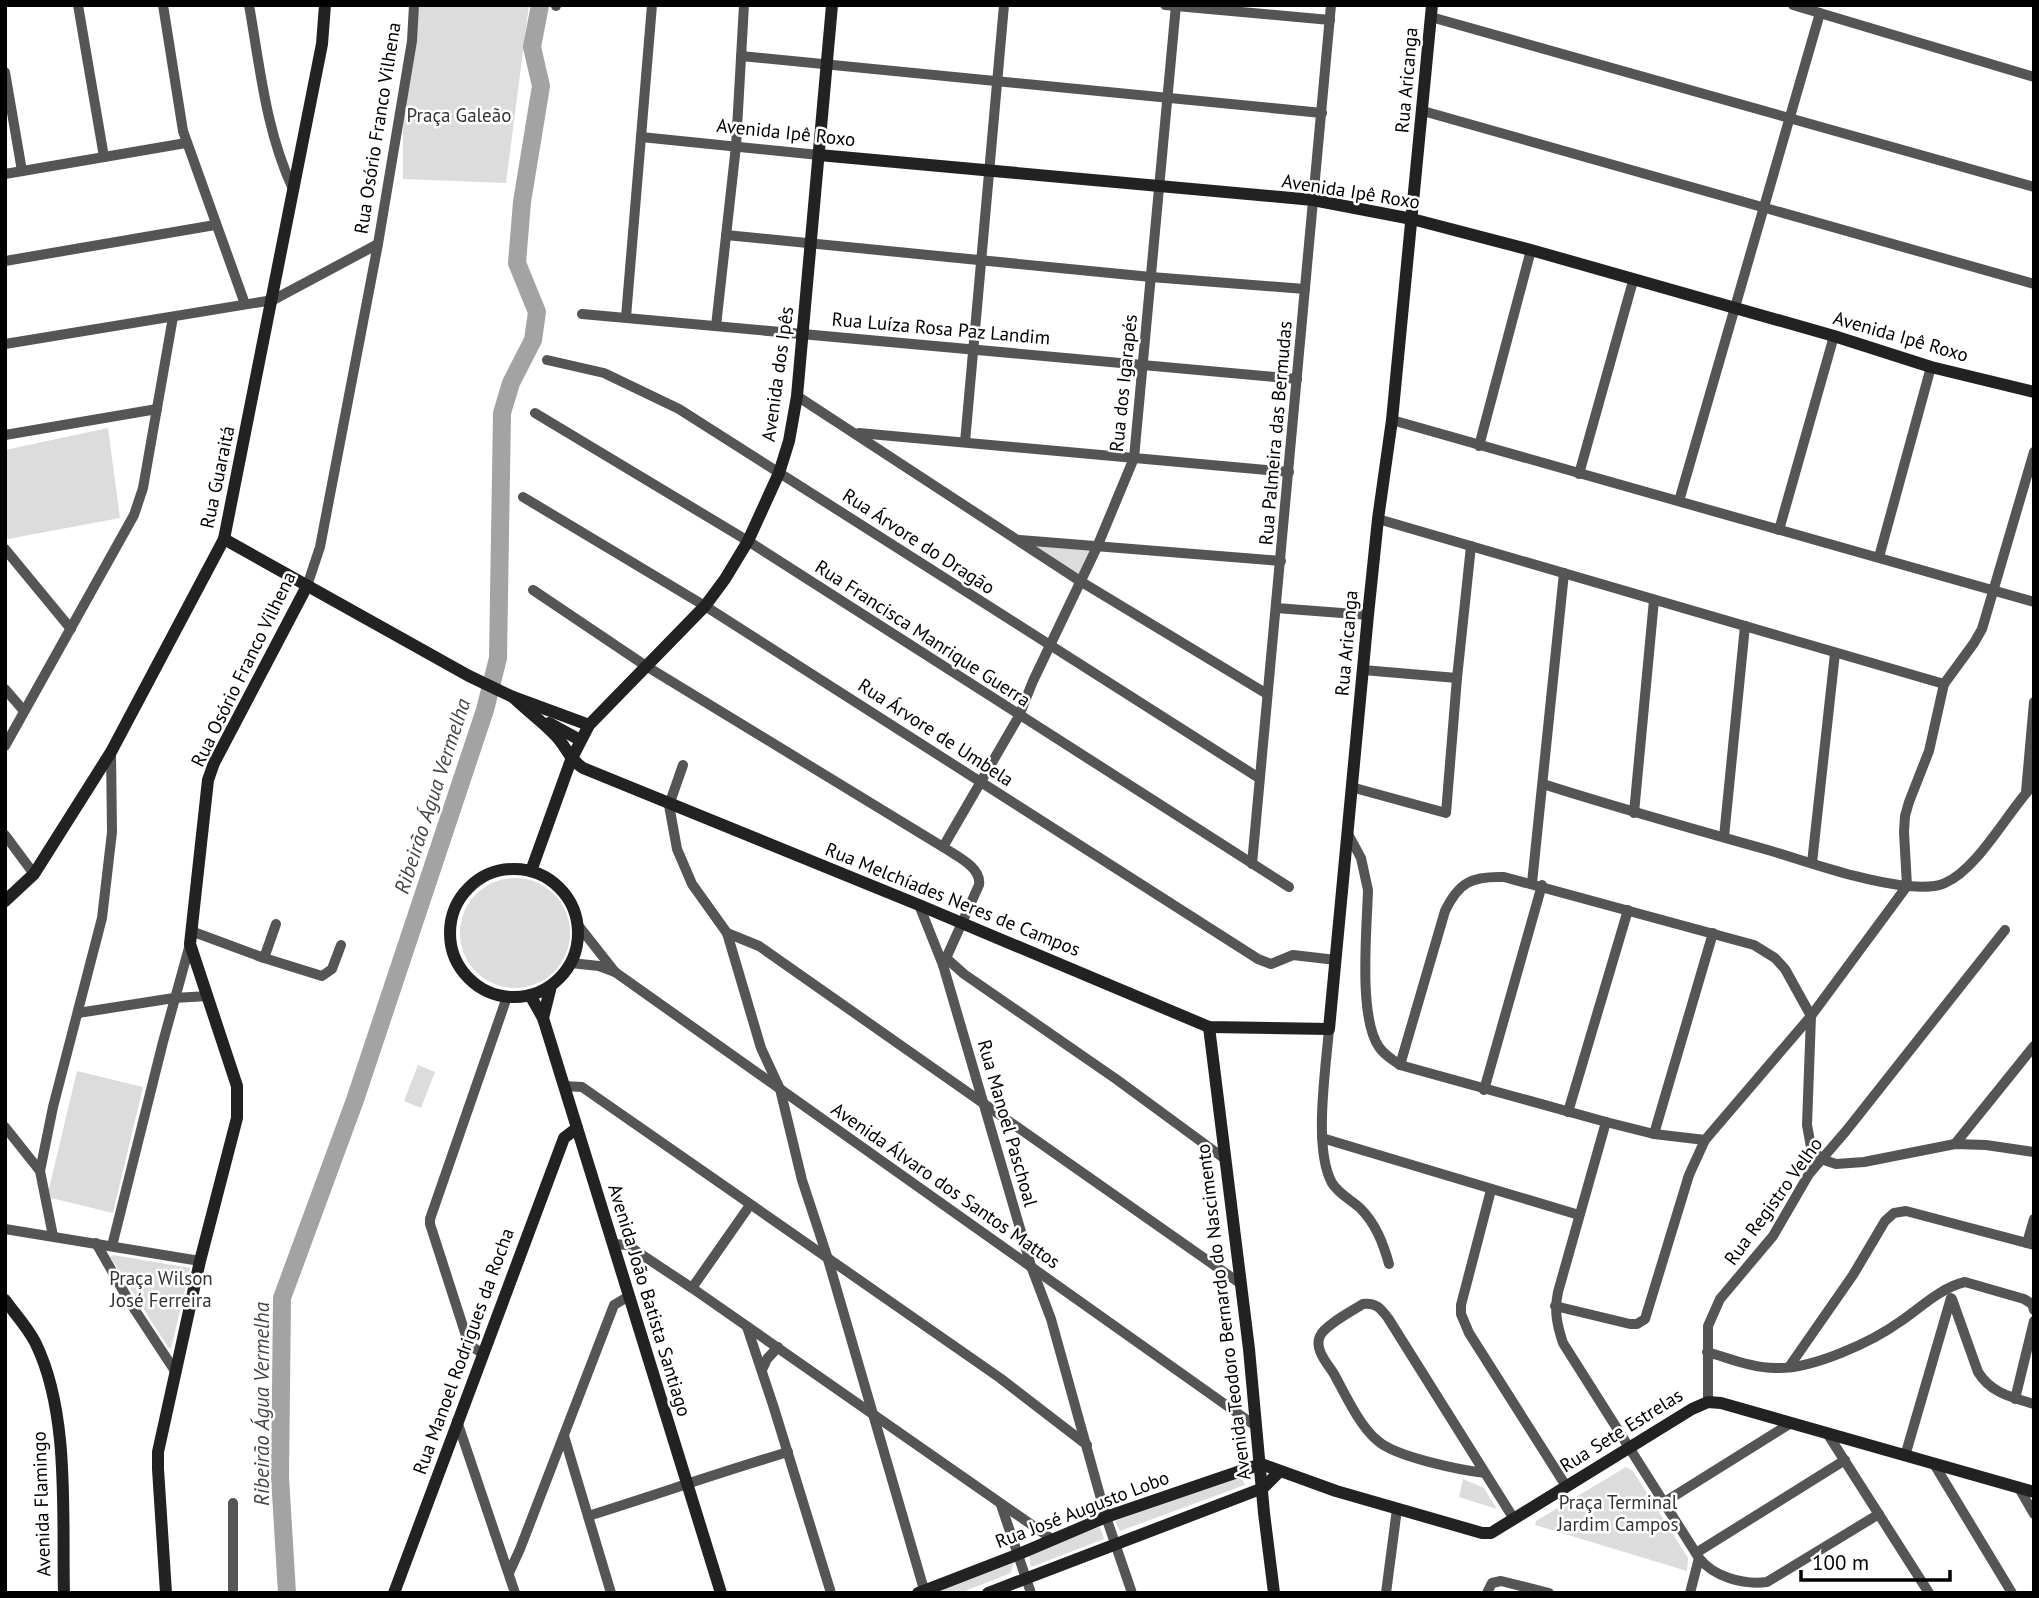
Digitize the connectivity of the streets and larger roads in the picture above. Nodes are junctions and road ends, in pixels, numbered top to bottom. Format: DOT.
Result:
graph roads {
  1 [pos="78,5"];
  2 [pos="163,5"];
  3 [pos="249,5"];
  4 [pos="325,5"];
  5 [pos="414,5"];
  6 [pos="652,5"];
  7 [pos="744,5"];
  8 [pos="832,5"];
  9 [pos="1004,5"];
  10 [pos="1165,5"];
  11 [pos="1331,5"];
  12 [pos="1793,5"];
  13 [pos="1176,6"];
  14 [pos="1431,11"];
  15 [pos="1820,13"];
  16 [pos="1330,20"];
  17 [pos="741,57"];
  18 [pos="827,65"];
  19 [pos="5,72"];
  20 [pos="2034,77"];
  21 [pos="997,81"];
  22 [pos="1168,96"];
  23 [pos="1423,111"];
  24 [pos="1322,113"];
  25 [pos="1788,119"];
  26 [pos="641,137"];
  27 [pos="186,143"];
  28 [pos="736,146"];
  29 [pos="819,155"];
  30 [pos="104,157"];
  31 [pos="22,171"];
  32 [pos="991,171"];
  33 [pos="5,174"];
  34 [pos="1160,187"];
  35 [pos="2034,187"];
  36 [pos="293,189"];
  37 [pos="1313,200"];
  38 [pos="1762,207"];
  39 [pos="1412,219"];
  40 [pos="215,225"];
  41 [pos="726,235"];
  42 [pos="811,243"];
  43 [pos="378,244"];
  44 [pos="1531,250"];
  45 [pos="983,260"];
  46 [pos="5,261"];
  47 [pos="1151,277"];
  48 [pos="1633,281"];
  49 [pos="2034,284"];
  50 [pos="1304,289"];
  51 [pos="273,300"];
  52 [pos="244,304"];
  53 [pos="1733,308"];
  54 [pos="582,314"];
  55 [pos="173,317"];
  56 [pos="625,317"];
  57 [pos="716,326"];
  58 [pos="804,334"];
  59 [pos="1834,336"];
  60 [pos="5,344"];
  61 [pos="972,348"];
  62 [pos="547,360"];
  63 [pos="1143,364"];
  64 [pos="1931,367"];
  65 [pos="1297,379"];
  66 [pos="2034,392"];
  67 [pos="797,396"];
  68 [pos="157,409"];
  69 [pos="535,413"];
  70 [pos="1392,420"];
  71 [pos="855,433"];
  72 [pos="5,435"];
  73 [pos="965,442"];
  74 [pos="1479,446"];
  75 [pos="2034,452"];
  76 [pos="1133,458"];
  77 [pos="1289,472"];
  78 [pos="779,473"];
  79 [pos="1579,474"];
  80 [pos="523,497"];
  81 [pos="1679,501"];
  82 [pos="1378,519"];
  83 [pos="1779,530"];
  84 [pos="224,538"];
  85 [pos="1017,540"];
  86 [pos="748,541"];
  87 [pos="1471,546"];
  88 [pos="1097,547"];
  89 [pos="5,549"];
  90 [pos="1879,557"];
  91 [pos="1281,561"];
  92 [pos="1564,573"];
  93 [pos="1080,581"];
  94 [pos="307,586"];
  95 [pos="533,590"];
  96 [pos="1994,590"];
  97 [pos="1654,600"];
  98 [pos="2034,602"];
  99 [pos="705,606"];
  100 [pos="1276,608"];
  101 [pos="1368,615"];
  102 [pos="1745,626"];
  103 [pos="71,629"];
  104 [pos="1049,646"];
  105 [pos="1835,653"];
  106 [pos="646,666"];
  107 [pos="1363,670"];
  108 [pos="1457,678"];
  109 [pos="1944,684"];
  110 [pos="5,689"];
  111 [pos="1268,694"];
  112 [pos="511,696"];
  113 [pos="2034,702"];
  114 [pos="24,711"];
  115 [pos="527,711"];
  116 [pos="1019,716"];
  117 [pos="589,725"];
  118 [pos="580,740"];
  119 [pos="5,746"];
  120 [pos="111,752"];
  121 [pos="571,760"];
  122 [pos="683,765"];
  123 [pos="1259,778"];
  124 [pos="982,783"];
  125 [pos="1543,784"];
  126 [pos="2034,784"];
  127 [pos="1352,787"];
  128 [pos="2025,793"];
  129 [pos="669,805"];
  130 [pos="1634,813"];
  131 [pos="1347,832"];
  132 [pos="5,835"];
  133 [pos="1724,838"];
  134 [pos="943,847"];
  135 [pos="1812,863"];
  136 [pos="1252,864"];
  137 [pos="531,871"];
  138 [pos="34,874"];
  139 [pos="1537,884"];
  140 [pos="1907,886"];
  141 [pos="1289,887"];
  142 [pos="5,901"];
  143 [pos="919,905"];
  144 [pos="1628,909"];
  145 [pos="276,923"];
  146 [pos="578,925"];
  147 [pos="962,925"];
  148 [pos="2005,930"];
  149 [pos="727,933"];
  150 [pos="1713,933"];
  151 [pos="191,937"];
  152 [pos="341,945"];
  153 [pos="264,958"];
  154 [pos="1336,960"];
  155 [pos="571,962"];
  156 [pos="945,962"];
  157 [pos="615,972"];
  158 [pos="551,986"];
  159 [pos="530,995"];
  160 [pos="208,996"];
  161 [pos="507,997"];
  162 [pos="174,998"];
  163 [pos="78,1013"];
  164 [pos="1811,1016"];
  165 [pos="543,1018"];
  166 [pos="1209,1027"];
  167 [pos="1329,1029"];
  168 [pos="2034,1046"];
  169 [pos="1400,1065"];
  170 [pos="564,1086"];
  171 [pos="779,1089"];
  172 [pos="1484,1090"];
  173 [pos="985,1103"];
  174 [pos="1568,1112"];
  175 [pos="1606,1122"];
  176 [pos="5,1127"];
  177 [pos="577,1128"];
  178 [pos="1654,1134"];
  179 [pos="1322,1138"];
  180 [pos="1705,1140"];
  181 [pos="1955,1144"];
  182 [pos="2034,1152"];
  183 [pos="1225,1159"];
  184 [pos="1821,1160"];
  185 [pos="40,1171"];
  186 [pos="1491,1190"];
  187 [pos="751,1205"];
  188 [pos="1579,1216"];
  189 [pos="2034,1219"];
  190 [pos="5,1229"];
  191 [pos="53,1236"];
  192 [pos="96,1244"];
  193 [pos="613,1244"];
  194 [pos="2030,1244"];
  195 [pos="112,1246"];
  196 [pos="827,1256"];
  197 [pos="200,1261"];
  198 [pos="1390,1265"];
  199 [pos="1031,1266"];
  200 [pos="1241,1284"];
  201 [pos="692,1288"];
  202 [pos="1952,1290"];
  203 [pos="629,1296"];
  204 [pos="5,1300"];
  205 [pos="1555,1306"];
  206 [pos="2033,1307"];
  207 [pos="2034,1321"];
  208 [pos="747,1327"];
  209 [pos="778,1347"];
  210 [pos="1707,1352"];
  211 [pos="482,1353"];
  212 [pos="1789,1367"];
  213 [pos="762,1370"];
  214 [pos="175,1371"];
  215 [pos="861,1376"];
  216 [pos="841,1391"];
  217 [pos="2015,1399"];
  218 [pos="1708,1402"];
  219 [pos="2034,1404"];
  220 [pos="872,1413"];
  221 [pos="457,1421"];
  222 [pos="1791,1423"];
  223 [pos="1257,1427"];
  224 [pos="1827,1433"];
  225 [pos="564,1436"];
  226 [pos="907,1437"];
  227 [pos="1087,1445"];
  228 [pos="883,1448"];
  229 [pos="1628,1448"];
  230 [pos="788,1452"];
  231 [pos="1905,1455"];
  232 [pos="1845,1460"];
  233 [pos="1261,1464"];
  234 [pos="1934,1464"];
  235 [pos="1279,1472"];
  236 [pos="1485,1472"];
  237 [pos="687,1483"];
  238 [pos="1566,1486"];
  239 [pos="1263,1488"];
  240 [pos="2019,1488"];
  241 [pos="2034,1492"];
  242 [pos="233,1503"];
  243 [pos="1663,1503"];
  244 [pos="1001,1505"];
  245 [pos="1397,1509"];
  246 [pos="1879,1514"];
  247 [pos="2034,1514"];
  248 [pos="588,1516"];
  249 [pos="1106,1517"];
  250 [pos="1514,1519"];
  251 [pos="1052,1539"];
  252 [pos="1117,1543"];
  253 [pos="1019,1554"];
  254 [pos="1697,1556"];
  255 [pos="509,1573"];
  256 [pos="1026,1578"];
  257 [pos="1490,1588"];
  258 [pos="922,1592"];
  259 [pos="64,1593"];
  260 [pos="166,1593"];
  261 [pos="233,1593"];
  262 [pos="394,1593"];
  263 [pos="515,1593"];
  264 [pos="611,1593"];
  265 [pos="721,1593"];
  266 [pos="831,1593"];
  267 [pos="988,1593"];
  268 [pos="1031,1593"];
  269 [pos="1132,1593"];
  270 [pos="1274,1593"];
  271 [pos="1386,1593"];
  272 [pos="1549,1593"];
  273 [pos="1690,1593"];
  274 [pos="1929,1593"];
  275 [pos="2012,1593"];
  1 -- 30 [label="street"];
  2 -- 27 [label="street"];
  3 -- 36 [label="street"];
  4 -- 36 [label="street, Rua Guaraitá"];
  5 -- 43 [label="street, Rua Osório Franco Vilhena"];
  6 -- 26 [label="street"];
  7 -- 17 [label="street"];
  8 -- 18 [label="street, Avenida dos Ipês"];
  9 -- 21 [label="street"];
  10 -- 13 [label="street"];
  11 -- 16 [label="street, Rua Palmeira das Bermudas"];
  12 -- 15 [label="street"];
  13 -- 16 [label="street"];
  13 -- 22 [label="street, Rua dos Igarapés"];
  14 -- 23 [label="street, Rua Aricanga"];
  14 -- 25 [label="street"];
  15 -- 20 [label="street"];
  15 -- 25 [label="street"];
  16 -- 24 [label="street, Rua Palmeira das Bermudas"];
  17 -- 18 [label="street"];
  17 -- 28 [label="street"];
  18 -- 21 [label="street"];
  18 -- 29 [label="street, Avenida dos Ipês"];
  19 -- 31 [label="street"];
  21 -- 22 [label="street"];
  21 -- 32 [label="street"];
  22 -- 24 [label="street"];
  22 -- 34 [label="street, Rua dos Igarapés"];
  23 -- 38 [label="street"];
  23 -- 39 [label="street, Rua Aricanga"];
  24 -- 37 [label="street, Rua Palmeira das Bermudas"];
  25 -- 35 [label="street"];
  25 -- 38 [label="street"];
  26 -- 28 [label="street, Avenida Ipê Roxo"];
  26 -- 56 [label="street"];
  27 -- 30 [label="street"];
  27 -- 40 [label="street"];
  28 -- 29 [label="street, Avenida Ipê Roxo"];
  28 -- 41 [label="street"];
  29 -- 32 [label="street, Avenida Ipê Roxo"];
  29 -- 42 [label="street, Avenida dos Ipês"];
  30 -- 31 [label="street"];
  31 -- 33 [label="street"];
  32 -- 34 [label="street, Avenida Ipê Roxo"];
  32 -- 45 [label="street"];
  34 -- 37 [label="street, Avenida Ipê Roxo"];
  34 -- 47 [label="street, Rua dos Igarapés"];
  36 -- 51 [label="street, Rua Guaraitá"];
  37 -- 39 [label="street, Avenida Ipê Roxo"];
  37 -- 50 [label="street, Rua Palmeira das Bermudas"];
  38 -- 49 [label="street"];
  38 -- 53 [label="street"];
  39 -- 44 [label="street, Avenida Ipê Roxo"];
  39 -- 70 [label="street, Rua Aricanga"];
  40 -- 46 [label="street"];
  40 -- 52 [label="street"];
  41 -- 42 [label="street"];
  41 -- 57 [label="street"];
  42 -- 45 [label="street"];
  42 -- 58 [label="street, Avenida dos Ipês"];
  43 -- 51 [label="street"];
  43 -- 94 [label="street, Rua Osório Franco Vilhena"];
  44 -- 48 [label="street, Avenida Ipê Roxo"];
  44 -- 74 [label="street"];
  45 -- 47 [label="street"];
  45 -- 61 [label="street"];
  47 -- 50 [label="street"];
  47 -- 63 [label="street, Rua dos Igarapés"];
  48 -- 53 [label="street, Avenida Ipê Roxo"];
  48 -- 79 [label="street"];
  50 -- 65 [label="street, Rua Palmeira das Bermudas"];
  51 -- 52 [label="street"];
  51 -- 84 [label="street, Rua Guaraitá"];
  52 -- 55 [label="street"];
  53 -- 59 [label="street, Avenida Ipê Roxo"];
  53 -- 81 [label="street"];
  54 -- 56 [label="street, Rua Luíza Rosa Paz Landim"];
  55 -- 60 [label="street"];
  55 -- 68 [label="street"];
  56 -- 57 [label="street, Rua Luíza Rosa Paz Landim"];
  57 -- 58 [label="street, Rua Luíza Rosa Paz Landim"];
  58 -- 61 [label="street, Rua Luíza Rosa Paz Landim"];
  58 -- 67 [label="street, Avenida dos Ipês"];
  59 -- 64 [label="street, Avenida Ipê Roxo"];
  59 -- 83 [label="street"];
  61 -- 63 [label="street, Rua Luíza Rosa Paz Landim"];
  61 -- 73 [label="street"];
  62 -- 78 [label="street, Rua Árvore do Dragão"];
  63 -- 65 [label="street, Rua Luíza Rosa Paz Landim"];
  63 -- 76 [label="street, Rua dos Igarapés"];
  64 -- 66 [label="street, Avenida Ipê Roxo"];
  64 -- 90 [label="street"];
  65 -- 77 [label="street, Rua Palmeira das Bermudas"];
  67 -- 71 [label="street"];
  67 -- 78 [label="street, Avenida dos Ipês"];
  68 -- 72 [label="street"];
  68 -- 103 [label="street"];
  69 -- 86 [label="street, Rua Francisca Manrique Guerra"];
  70 -- 74 [label="street"];
  70 -- 82 [label="street, Rua Aricanga"];
  71 -- 73 [label="street"];
  71 -- 85 [label="street"];
  73 -- 76 [label="street"];
  74 -- 79 [label="street"];
  75 -- 96 [label="street"];
  76 -- 77 [label="street"];
  76 -- 88 [label="street, Rua dos Igarapés"];
  77 -- 91 [label="street, Rua Palmeira das Bermudas"];
  78 -- 86 [label="street, Avenida dos Ipês"];
  78 -- 104 [label="street, Rua Árvore do Dragão"];
  79 -- 81 [label="street"];
  80 -- 99 [label="street, Rua Árvore de Umbela"];
  81 -- 83 [label="street"];
  82 -- 87 [label="street"];
  82 -- 101 [label="street, Rua Aricanga"];
  83 -- 90 [label="street"];
  84 -- 94 [label="street"];
  84 -- 120 [label="street, Rua Guaraitá"];
  85 -- 88 [label="street"];
  85 -- 93 [label="street"];
  86 -- 99 [label="street, Avenida dos Ipês"];
  86 -- 116 [label="street, Rua Francisca Manrique Guerra"];
  87 -- 92 [label="street"];
  87 -- 108 [label="street"];
  88 -- 91 [label="street"];
  88 -- 93 [label="street, Rua dos Igarapés"];
  89 -- 103 [label="street"];
  90 -- 96 [label="street"];
  91 -- 100 [label="street, Rua Palmeira das Bermudas"];
  92 -- 97 [label="street"];
  92 -- 125 [label="street"];
  93 -- 104 [label="street, Rua dos Igarapés"];
  93 -- 111 [label="street"];
  94 -- 112 [label="street"];
  94 -- 151 [label="street, Rua Osório Franco Vilhena"];
  95 -- 106 [label="street"];
  96 -- 98 [label="street"];
  96 -- 109 [label="street"];
  97 -- 102 [label="street"];
  97 -- 130 [label="street"];
  99 -- 106 [label="street, Avenida dos Ipês"];
  99 -- 124 [label="street, Rua Árvore de Umbela"];
  100 -- 101 [label="street"];
  100 -- 111 [label="street, Rua Palmeira das Bermudas"];
  101 -- 107 [label="street, Rua Aricanga"];
  102 -- 105 [label="street"];
  102 -- 133 [label="street"];
  103 -- 114 [label="street"];
  104 -- 116 [label="street, Rua dos Igarapés"];
  104 -- 123 [label="street, Rua Árvore do Dragão"];
  105 -- 109 [label="street"];
  105 -- 135 [label="street"];
  106 -- 117 [label="street, Avenida dos Ipês"];
  106 -- 134 [label="street"];
  107 -- 108 [label="street"];
  107 -- 127 [label="street, Rua Aricanga"];
  108 -- 127 [label="street"];
  109 -- 140 [label="street"];
  110 -- 114 [label="street"];
  111 -- 123 [label="street, Rua Palmeira das Bermudas"];
  112 -- 115 [label="street"];
  112 -- 117 [label="street"];
  113 -- 128 [label="street"];
  114 -- 119 [label="street"];
  115 -- 118 [label="street"];
  115 -- 121 [label="street"];
  116 -- 124 [label="street, Rua dos Igarapés"];
  116 -- 136 [label="street, Rua Francisca Manrique Guerra"];
  117 -- 118 [label="street, Avenida dos Ipês"];
  118 -- 121 [label="street, Avenida dos Ipês"];
  120 -- 138 [label="street, Rua Guaraitá"];
  120 -- 163 [label="street"];
  121 -- 129 [label="street, Rua Melchíades Neres de Campos"];
  121 -- 137 [label="street, Avenida dos Ipês"];
  122 -- 129 [label="street"];
  123 -- 136 [label="street, Rua Palmeira das Bermudas"];
  124 -- 134 [label="street, Rua dos Igarapés"];
  124 -- 154 [label="street, Rua Árvore de Umbela"];
  125 -- 130 [label="street"];
  125 -- 139 [label="street"];
  126 -- 128 [label="street"];
  127 -- 131 [label="street, Rua Aricanga"];
  128 -- 140 [label="street"];
  129 -- 143 [label="street, Rua Melchíades Neres de Campos"];
  129 -- 149 [label="street"];
  130 -- 133 [label="street"];
  131 -- 154 [label="street, Rua Aricanga"];
  131 -- 169 [label="street"];
  132 -- 138 [label="street"];
  133 -- 135 [label="street"];
  134 -- 147 [label="street"];
  135 -- 140 [label="street"];
  136 -- 141 [label="street, Rua Francisca Manrique Guerra"];
  137 -- 146 [label="street"];
  137 -- 161 [label="street"];
  138 -- 142 [label="street, Rua Guaraitá"];
  139 -- 144 [label="street"];
  139 -- 169 [label="street"];
  139 -- 172 [label="street"];
  140 -- 164 [label="street"];
  143 -- 147 [label="street, Rua Melchíades Neres de Campos"];
  143 -- 156 [label="street, Rua Manoel Paschoal"];
  144 -- 150 [label="street"];
  144 -- 174 [label="street"];
  145 -- 153 [label="street"];
  146 -- 155 [label="street"];
  146 -- 157 [label="street, Avenida Álvaro dos Santos Mattos"];
  147 -- 156 [label="street"];
  147 -- 166 [label="street, Rua Melchíades Neres de Campos"];
  148 -- 184 [label="street, Rua Registro Velho"];
  149 -- 171 [label="street"];
  149 -- 173 [label="street"];
  150 -- 164 [label="street"];
  150 -- 178 [label="street"];
  151 -- 153 [label="street"];
  151 -- 160 [label="street, Rua Osório Franco Vilhena"];
  151 -- 162 [label="street"];
  152 -- 153 [label="street"];
  154 -- 167 [label="street, Rua Aricanga"];
  155 -- 157 [label="street, Avenida Álvaro dos Santos Mattos"];
  155 -- 158 [label="street"];
  156 -- 173 [label="street, Rua Manoel Paschoal"];
  156 -- 183 [label="street"];
  157 -- 171 [label="street, Avenida Álvaro dos Santos Mattos"];
  158 -- 159 [label="street"];
  158 -- 165 [label="street"];
  159 -- 161 [label="street"];
  159 -- 165 [label="street, Avenida João Batista Santiago"];
  160 -- 162 [label="street"];
  160 -- 197 [label="street, Rua Osório Franco Vilhena"];
  161 -- 211 [label="street"];
  162 -- 163 [label="street"];
  162 -- 195 [label="street"];
  163 -- 185 [label="street"];
  164 -- 180 [label="street"];
  164 -- 184 [label="street"];
  165 -- 170 [label="street, Avenida João Batista Santiago"];
  166 -- 167 [label="street, Rua Melchíades Neres de Campos"];
  166 -- 183 [label="street, Avenida Teodoro Bernardo do Nascimento"];
  167 -- 179 [label="street, Rua Aricanga"];
  168 -- 181 [label="street"];
  169 -- 172 [label="street"];
  170 -- 177 [label="street, Avenida João Batista Santiago"];
  170 -- 187 [label="street"];
  171 -- 196 [label="street"];
  171 -- 199 [label="street, Avenida Álvaro dos Santos Mattos"];
  172 -- 174 [label="street"];
  173 -- 199 [label="street, Rua Manoel Paschoal"];
  173 -- 200 [label="street"];
  174 -- 175 [label="street"];
  175 -- 178 [label="street"];
  175 -- 188 [label="street"];
  176 -- 185 [label="street"];
  177 -- 193 [label="street, Avenida João Batista Santiago"];
  177 -- 211 [label="street, Rua Manoel Rodrigues da Rocha"];
  178 -- 180 [label="street"];
  179 -- 186 [label="street"];
  179 -- 198 [label="street, Rua Aricanga"];
  180 -- 205 [label="street"];
  181 -- 182 [label="street"];
  181 -- 184 [label="street"];
  183 -- 200 [label="street, Avenida Teodoro Bernardo do Nascimento"];
  184 -- 210 [label="street, Rua Registro Velho"];
  185 -- 191 [label="street"];
  186 -- 188 [label="street"];
  186 -- 238 [label="street"];
  187 -- 196 [label="street"];
  187 -- 201 [label="street"];
  188 -- 205 [label="street"];
  189 -- 194 [label="street"];
  190 -- 191 [label="street"];
  191 -- 192 [label="street"];
  192 -- 195 [label="street"];
  192 -- 214 [label="street"];
  193 -- 201 [label="street"];
  193 -- 203 [label="street, Avenida João Batista Santiago"];
  194 -- 212 [label="street"];
  195 -- 197 [label="street"];
  196 -- 215 [label="street"];
  196 -- 227 [label="street"];
  197 -- 214 [label="street, Rua Osório Franco Vilhena"];
  199 -- 223 [label="street, Avenida Álvaro dos Santos Mattos"];
  199 -- 227 [label="street, Rua Manoel Paschoal"];
  200 -- 223 [label="street, Avenida Teodoro Bernardo do Nascimento"];
  201 -- 208 [label="street"];
  202 -- 206 [label="street"];
  202 -- 212 [label="street"];
  202 -- 217 [label="street"];
  202 -- 231 [label="street"];
  203 -- 225 [label="street"];
  203 -- 237 [label="street, Avenida João Batista Santiago"];
  204 -- 259 [label="street, Avenida Flamingo"];
  205 -- 229 [label="street"];
  207 -- 217 [label="street"];
  208 -- 209 [label="street"];
  208 -- 213 [label="street"];
  209 -- 213 [label="street"];
  209 -- 216 [label="street"];
  210 -- 212 [label="street"];
  210 -- 218 [label="street, Rua Registro Velho"];
  211 -- 221 [label="street, Rua Manoel Rodrigues da Rocha"];
  213 -- 230 [label="street"];
  214 -- 260 [label="street, Rua Osório Franco Vilhena"];
  215 -- 216 [label="street"];
  215 -- 220 [label="street"];
  216 -- 220 [label="street"];
  217 -- 219 [label="street"];
  218 -- 222 [label="street, Rua Sete Estrelas"];
  218 -- 229 [label="street, Rua Sete Estrelas"];
  220 -- 226 [label="street"];
  220 -- 228 [label="street"];
  221 -- 255 [label="street"];
  221 -- 262 [label="street, Rua Manoel Rodrigues da Rocha"];
  222 -- 224 [label="street, Rua Sete Estrelas"];
  222 -- 243 [label="street"];
  223 -- 233 [label="street, Avenida Teodoro Bernardo do Nascimento"];
  224 -- 231 [label="street, Rua Sete Estrelas"];
  224 -- 232 [label="street"];
  225 -- 248 [label="street"];
  225 -- 255 [label="street"];
  226 -- 228 [label="street"];
  226 -- 244 [label="street"];
  227 -- 249 [label="street, Rua Manoel Paschoal"];
  228 -- 258 [label="street"];
  229 -- 238 [label="street, Rua Sete Estrelas"];
  229 -- 243 [label="street"];
  230 -- 237 [label="street"];
  230 -- 266 [label="street"];
  231 -- 234 [label="street, Rua Sete Estrelas"];
  232 -- 246 [label="street"];
  232 -- 254 [label="street"];
  233 -- 235 [label="street, Rua Sete Estrelas"];
  233 -- 239 [label="street, Avenida Teodoro Bernardo do Nascimento"];
  233 -- 249 [label="street, Rua José Augusto Lobo"];
  234 -- 240 [label="street, Rua Sete Estrelas"];
  234 -- 275 [label="street"];
  235 -- 239 [label="street"];
  235 -- 245 [label="street, Rua Sete Estrelas"];
  236 -- 236 [label="street"];
  236 -- 250 [label="street"];
  237 -- 248 [label="street"];
  237 -- 265 [label="street, Avenida João Batista Santiago"];
  238 -- 250 [label="street, Rua Sete Estrelas"];
  239 -- 252 [label="street"];
  239 -- 270 [label="street, Avenida Teodoro Bernardo do Nascimento"];
  240 -- 241 [label="street, Rua Sete Estrelas"];
  240 -- 247 [label="street"];
  242 -- 261 [label="street"];
  243 -- 254 [label="street"];
  244 -- 251 [label="street"];
  244 -- 253 [label="street"];
  245 -- 250 [label="street, Rua Sete Estrelas"];
  245 -- 271 [label="street"];
  246 -- 254 [label="street"];
  246 -- 274 [label="street"];
  248 -- 264 [label="street"];
  249 -- 251 [label="street, Rua José Augusto Lobo"];
  249 -- 252 [label="street, Rua Manoel Paschoal"];
  251 -- 253 [label="street, Rua José Augusto Lobo"];
  252 -- 256 [label="street"];
  252 -- 269 [label="street, Rua Manoel Paschoal"];
  253 -- 256 [label="street"];
  253 -- 258 [label="street, Rua José Augusto Lobo"];
  254 -- 273 [label="street"];
  255 -- 263 [label="street"];
  256 -- 267 [label="street"];
  256 -- 268 [label="street"];
  257 -- 272 [label="street"];
}
